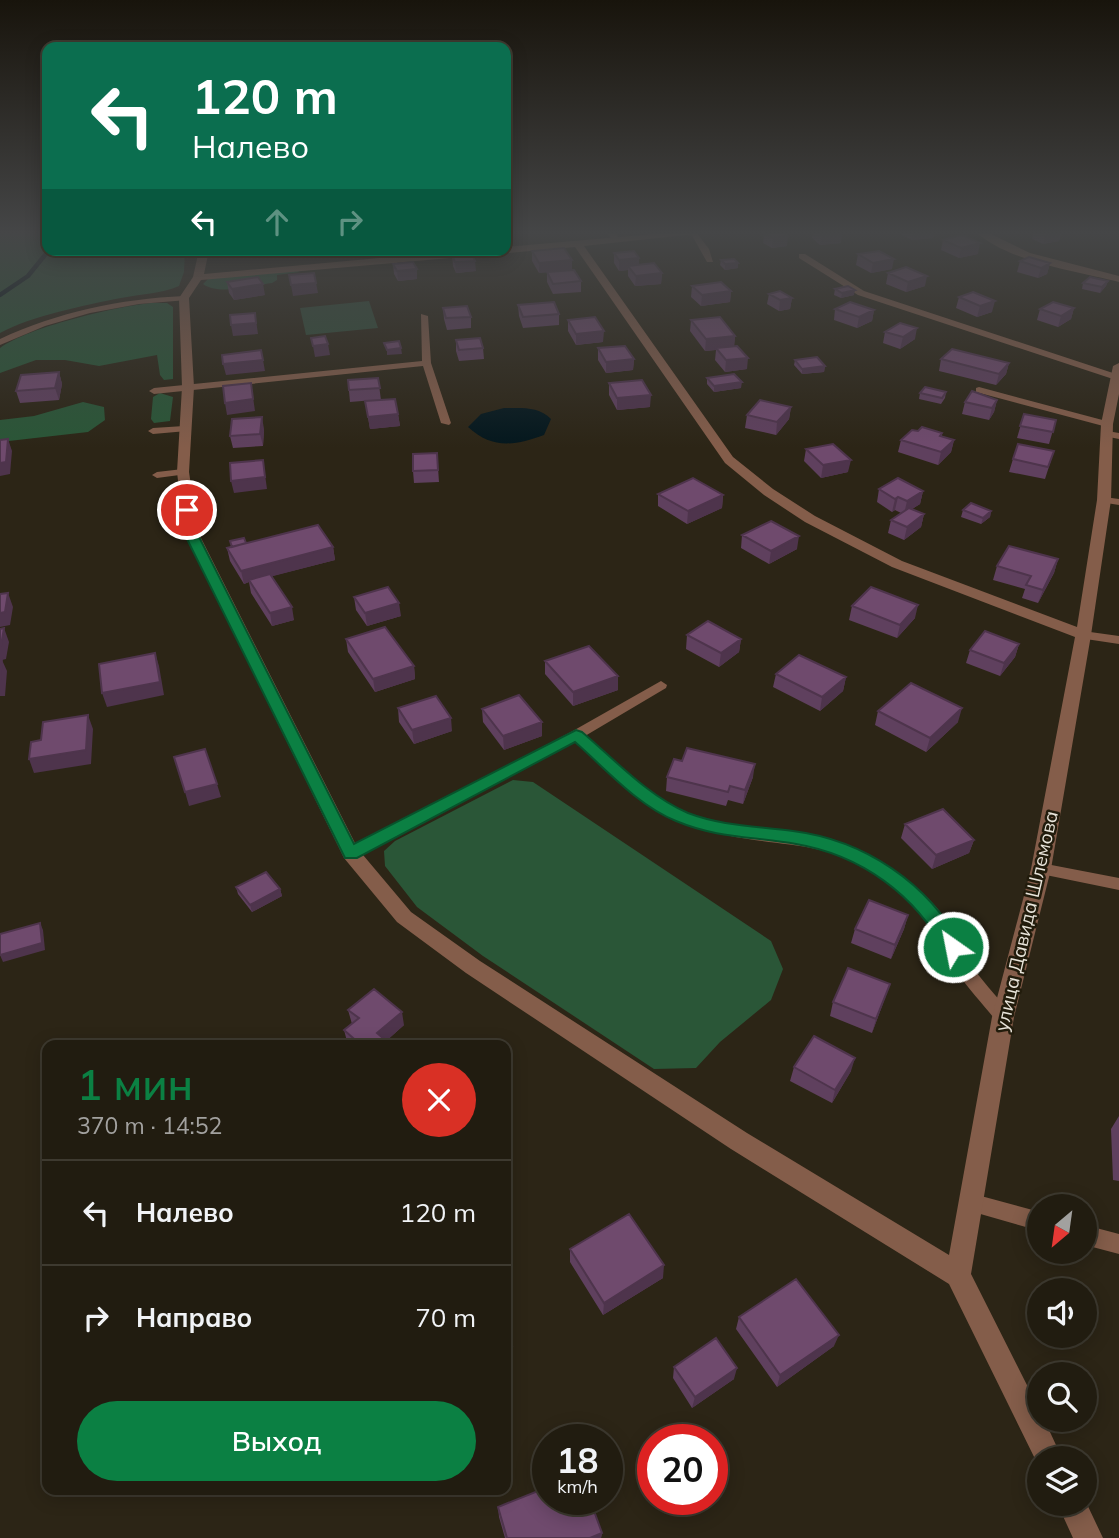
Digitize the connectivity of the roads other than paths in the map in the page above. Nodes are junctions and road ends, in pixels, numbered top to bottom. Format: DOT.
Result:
graph roads {
  1 [pos="125,304"];
  2 [pos="184,304"];
  3 [pos="620,304"];
  4 [pos="895,304"];
  5 [pos="424,316"];
  6 [pos="0,342"];
  7 [pos="427,363"];
  8 [pos="1119,374"];
  9 [pos="188,387"];
  10 [pos="979,390"];
  11 [pos="154,391"];
  12 [pos="446,423"];
  13 [pos="184,429"];
  14 [pos="1111,431"];
  15 [pos="153,432"];
  16 [pos="183,472"];
  17 [pos="157,475"];
  18 [pos="1111,501"];
  19 [pos="1083,635"];
  20 [pos="1119,640"];
  21 [pos="661,685"];
  22 [pos="576,735"];
  23 [pos="351,853"];
  24 [pos="1041,869"];
  25 [pos="1119,884"];
  26 [pos="1003,1017"];
  27 [pos="970,1202"];
  28 [pos="1027,1218"];
  29 [pos="1097,1238"];
  30 [pos="1119,1244"];
  31 [pos="958,1275"];
  32 [pos="1042,1446"];
  33 [pos="1077,1516"];
  34 [pos="1088,1538"];
  1 -- 6 [label="lane"];
  2 -- 9 [label="street"];
  3 -- 19 [label="street"];
  4 -- 8 [label="lane"];
  5 -- 7 [label="lane"];
  7 -- 9 [label="lane"];
  7 -- 12 [label="lane"];
  8 -- 14 [label="street, улица Давида Шлемова"];
  9 -- 11 [label="lane"];
  9 -- 13 [label="street"];
  10 -- 14 [label="lane"];
  13 -- 15 [label="lane"];
  13 -- 16 [label="street"];
  14 -- 18 [label="street, улица Давида Шлемова"];
  16 -- 17 [label="lane"];
  16 -- 23 [label="street"];
  18 -- 19 [label="street, улица Давида Шлемова"];
  19 -- 20 [label="lane"];
  19 -- 24 [label="street, улица Давида Шлемова"];
  21 -- 22 [label="lane"];
  22 -- 23 [label="lane"];
  22 -- 26 [label="lane"];
  23 -- 31 [label="street"];
  24 -- 25 [label="lane"];
  24 -- 26 [label="street, улица Давида Шлемова"];
  26 -- 27 [label="street, улица Давида Шлемова"];
  27 -- 28 [label="lane"];
  27 -- 31 [label="street, улица Давида Шлемова"];
  29 -- 30 [label="lane"];
  31 -- 32 [label="street"];
  33 -- 34 [label="street"];
}
